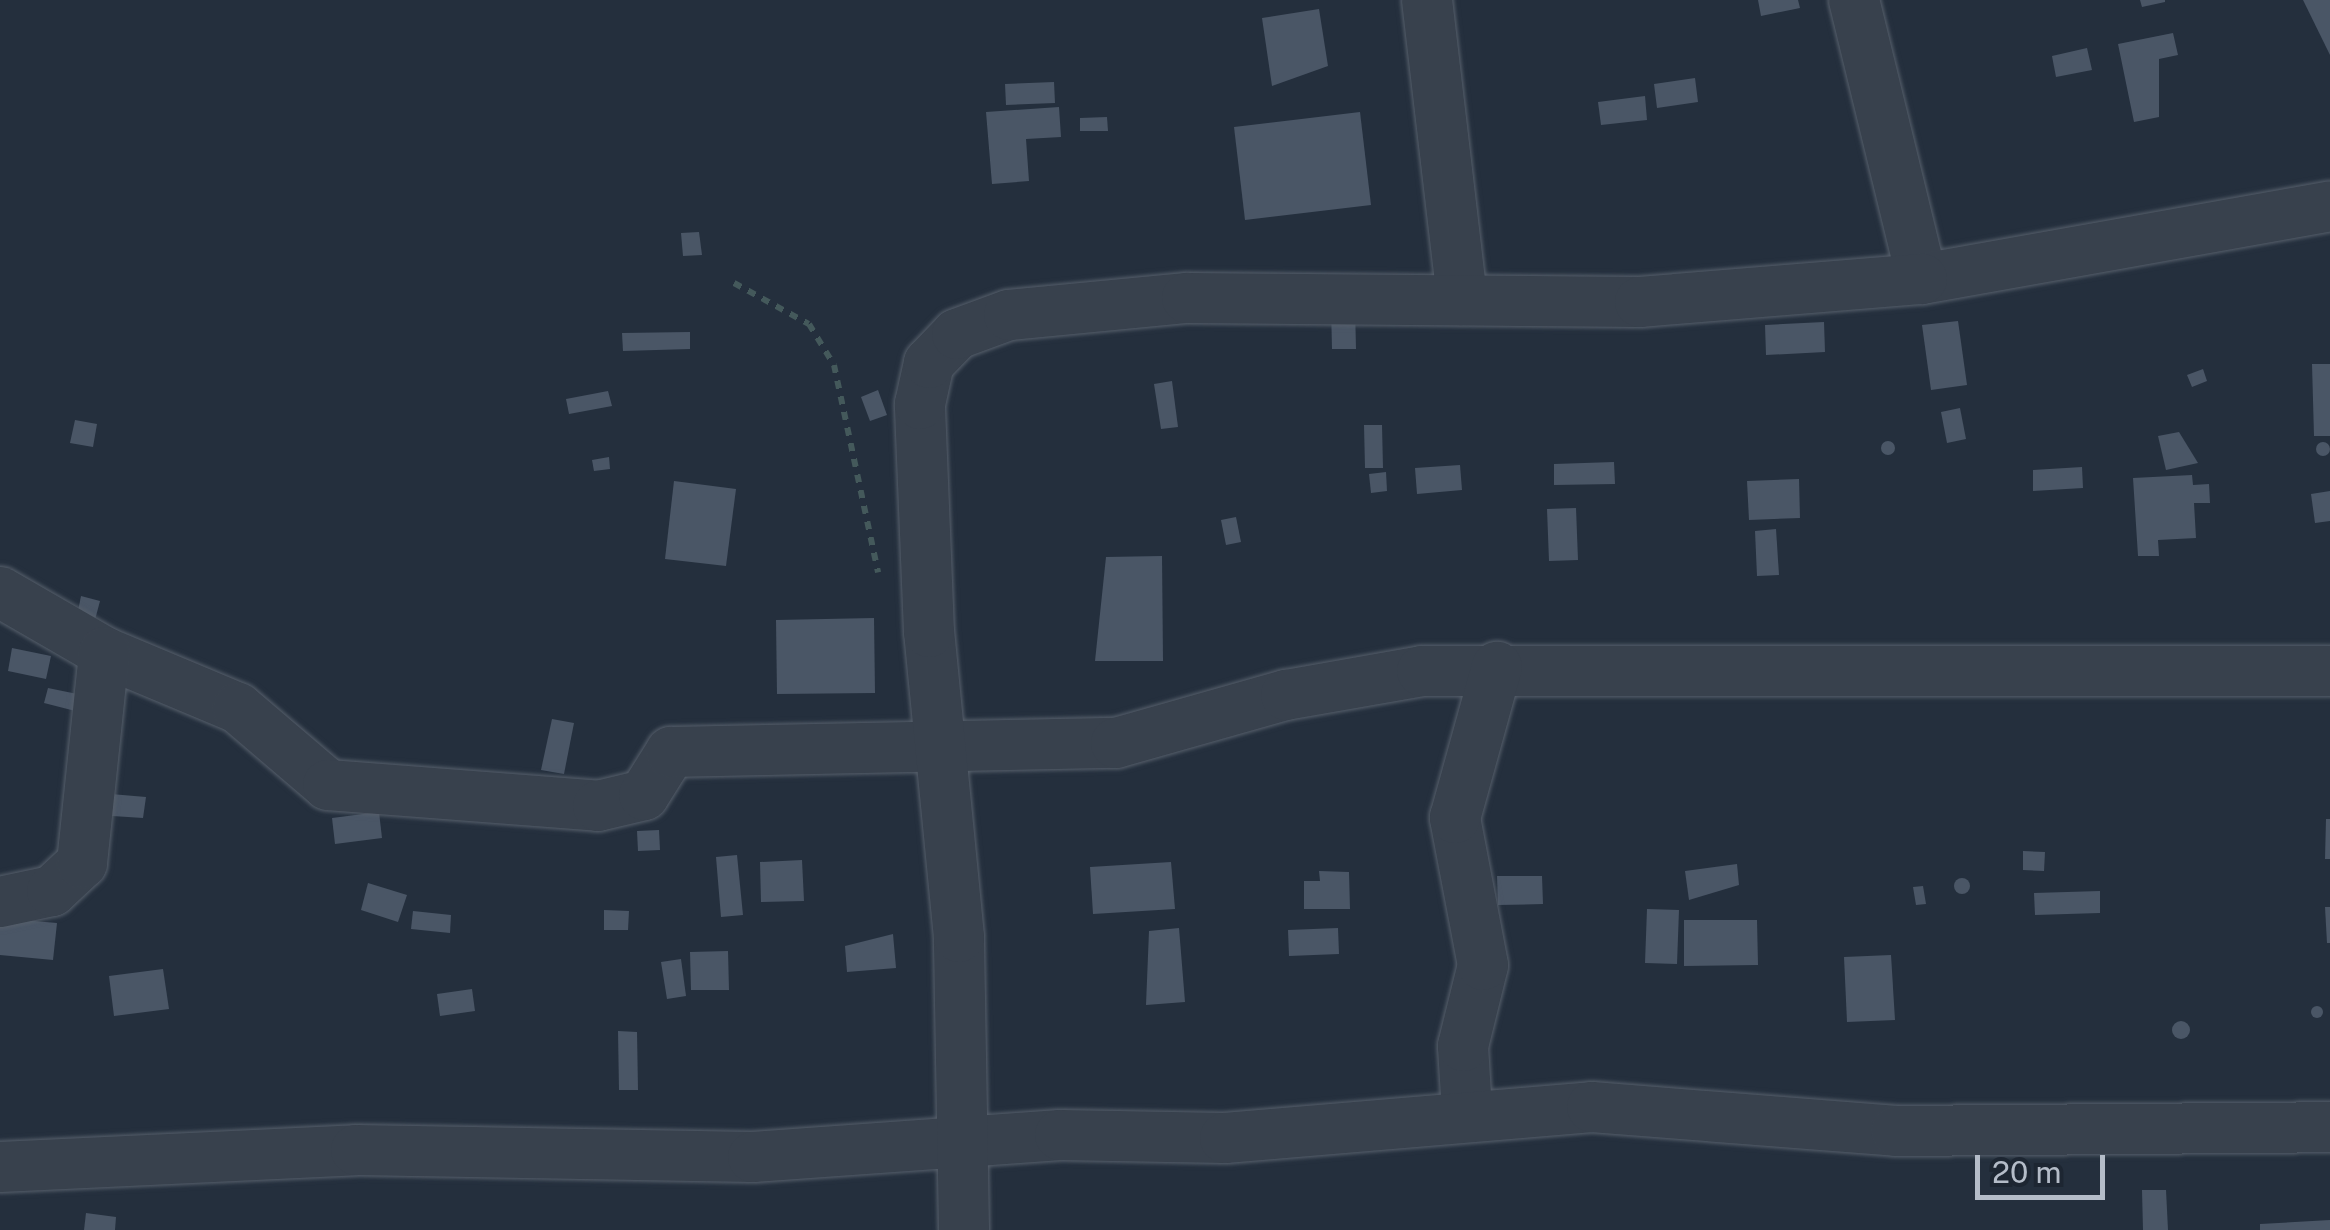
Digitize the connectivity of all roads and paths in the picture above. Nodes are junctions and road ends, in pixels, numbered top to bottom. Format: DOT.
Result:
graph roads {
  1 [pos="1427,0"];
  2 [pos="1854,0"];
  3 [pos="2330,206"];
  4 [pos="1922,279"];
  5 [pos="734,282"];
  6 [pos="1462,300"];
  7 [pos="880,580"];
  8 [pos="0,592"];
  9 [pos="104,652"];
  10 [pos="1497,668"];
  11 [pos="2330,670"];
  12 [pos="938,749"];
  13 [pos="0,902"];
  14 [pos="1467,1112"];
  15 [pos="2330,1127"];
  16 [pos="958,1143"];
  17 [pos="0,1166"];
  18 [pos="964,1230"];
  1 -- 6 [label="street"];
  2 -- 4 [label="street"];
  3 -- 4 [label="street"];
  4 -- 6 [label="street"];
  5 -- 7 [label="path"];
  6 -- 12 [label="street"];
  8 -- 9 [label="street"];
  9 -- 12 [label="street"];
  9 -- 13 [label="street"];
  10 -- 11 [label="street"];
  10 -- 12 [label="street"];
  10 -- 14 [label="street"];
  12 -- 16 [label="street"];
  14 -- 15 [label="street"];
  14 -- 16 [label="street"];
  16 -- 17 [label="street"];
  16 -- 18 [label="street"];
}
